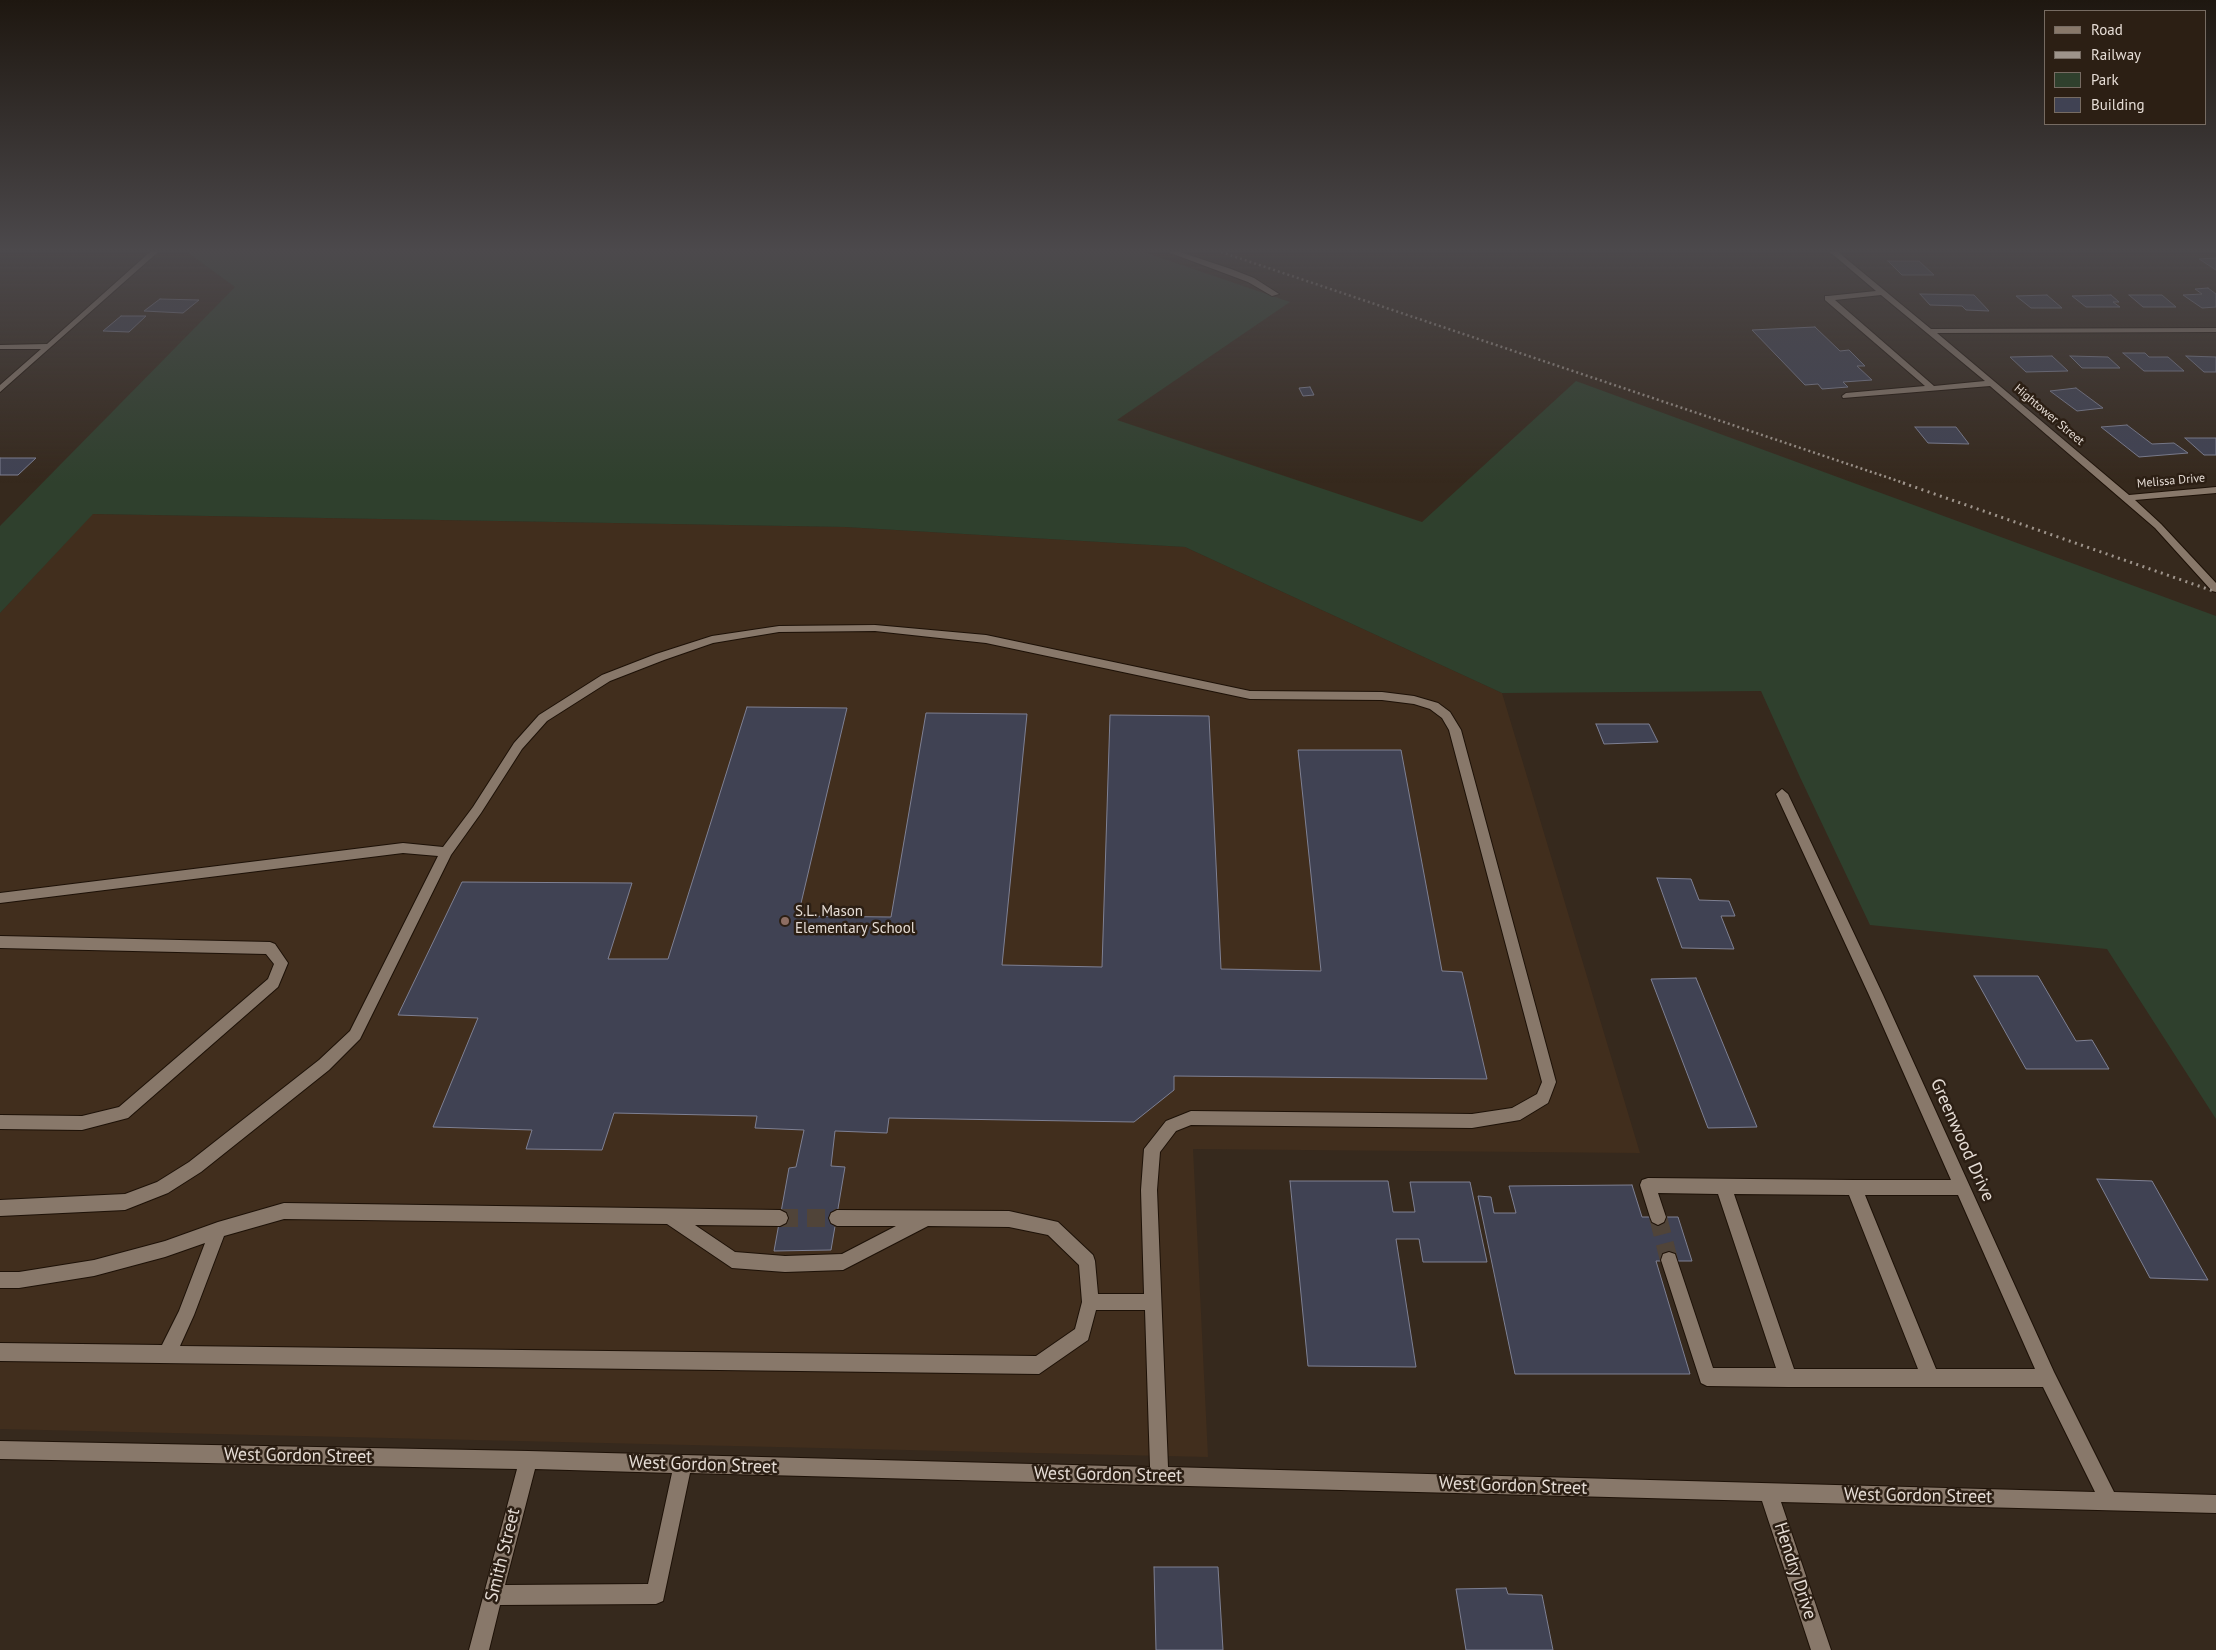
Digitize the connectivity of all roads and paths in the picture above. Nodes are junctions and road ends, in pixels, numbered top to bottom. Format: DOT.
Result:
graph roads {
  1 [pos="67,329"];
  2 [pos="1864,329"];
  3 [pos="1928,329"];
  4 [pos="2216,330"];
  5 [pos="1930,331"];
  6 [pos="48,346"];
  7 [pos="0,347"];
  8 [pos="1992,383"];
  9 [pos="0,389"];
  10 [pos="1933,389"];
  11 [pos="1846,396"];
  12 [pos="2216,490"];
  13 [pos="2127,498"];
  14 [pos="2216,589"];
  15 [pos="1782,794"];
  16 [pos="446,852"];
  17 [pos="0,898"];
  18 [pos="0,942"];
  19 [pos="0,1122"];
  20 [pos="1724,1187"];
  21 [pos="1962,1187"];
  22 [pos="1854,1188"];
  23 [pos="0,1208"];
  24 [pos="670,1217"];
  25 [pos="1658,1217"];
  26 [pos="780,1218"];
  27 [pos="837,1218"];
  28 [pos="928,1218"];
  29 [pos="218,1230"];
  30 [pos="1670,1260"];
  31 [pos="0,1280"];
  32 [pos="1090,1302"];
  33 [pos="1153,1302"];
  34 [pos="0,1352"];
  35 [pos="166,1355"];
  36 [pos="1788,1378"];
  37 [pos="2048,1378"];
  38 [pos="1931,1379"];
  39 [pos="0,1450"];
  40 [pos="528,1460"];
  41 [pos="683,1464"];
  42 [pos="1159,1476"];
  43 [pos="1769,1493"];
  44 [pos="2109,1501"];
  45 [pos="2216,1504"];
  46 [pos="493,1595"];
  47 [pos="479,1650"];
  48 [pos="1821,1650"];
  1 -- 6 [label="street"];
  2 -- 10 [label="street"];
  3 -- 5 [label="street, Hightower Street"];
  4 -- 5 [label="street"];
  5 -- 8 [label="street, Hightower Street"];
  6 -- 7 [label="street"];
  6 -- 9 [label="street"];
  8 -- 10 [label="street"];
  8 -- 13 [label="street, Hightower Street"];
  10 -- 11 [label="street"];
  12 -- 13 [label="street, Melissa Drive"];
  13 -- 14 [label="street, Hightower Street"];
  15 -- 21 [label="street, Greenwood Drive"];
  16 -- 17 [label="street"];
  16 -- 23 [label="street"];
  16 -- 33 [label="street"];
  18 -- 19 [label="street"];
  20 -- 22 [label="street"];
  20 -- 25 [label="street"];
  20 -- 36 [label="street"];
  21 -- 22 [label="street"];
  21 -- 37 [label="street, Greenwood Drive"];
  22 -- 38 [label="street"];
  24 -- 26 [label="street"];
  24 -- 28 [label="street"];
  24 -- 29 [label="street"];
  27 -- 28 [label="street"];
  28 -- 32 [label="street"];
  29 -- 31 [label="street"];
  29 -- 35 [label="street"];
  30 -- 36 [label="street"];
  32 -- 33 [label="street"];
  32 -- 35 [label="street"];
  33 -- 42 [label="street"];
  34 -- 35 [label="street"];
  36 -- 38 [label="street"];
  37 -- 38 [label="street"];
  37 -- 44 [label="street, Greenwood Drive"];
  39 -- 40 [label="street, West Gordon Street"];
  40 -- 41 [label="street, West Gordon Street"];
  40 -- 46 [label="street, Smith Street"];
  41 -- 42 [label="street, West Gordon Street"];
  41 -- 46 [label="street"];
  42 -- 43 [label="street, West Gordon Street"];
  43 -- 44 [label="street, West Gordon Street"];
  43 -- 48 [label="street, Hendry Drive"];
  44 -- 45 [label="street, West Gordon Street"];
  46 -- 47 [label="street, Smith Street"];
}
